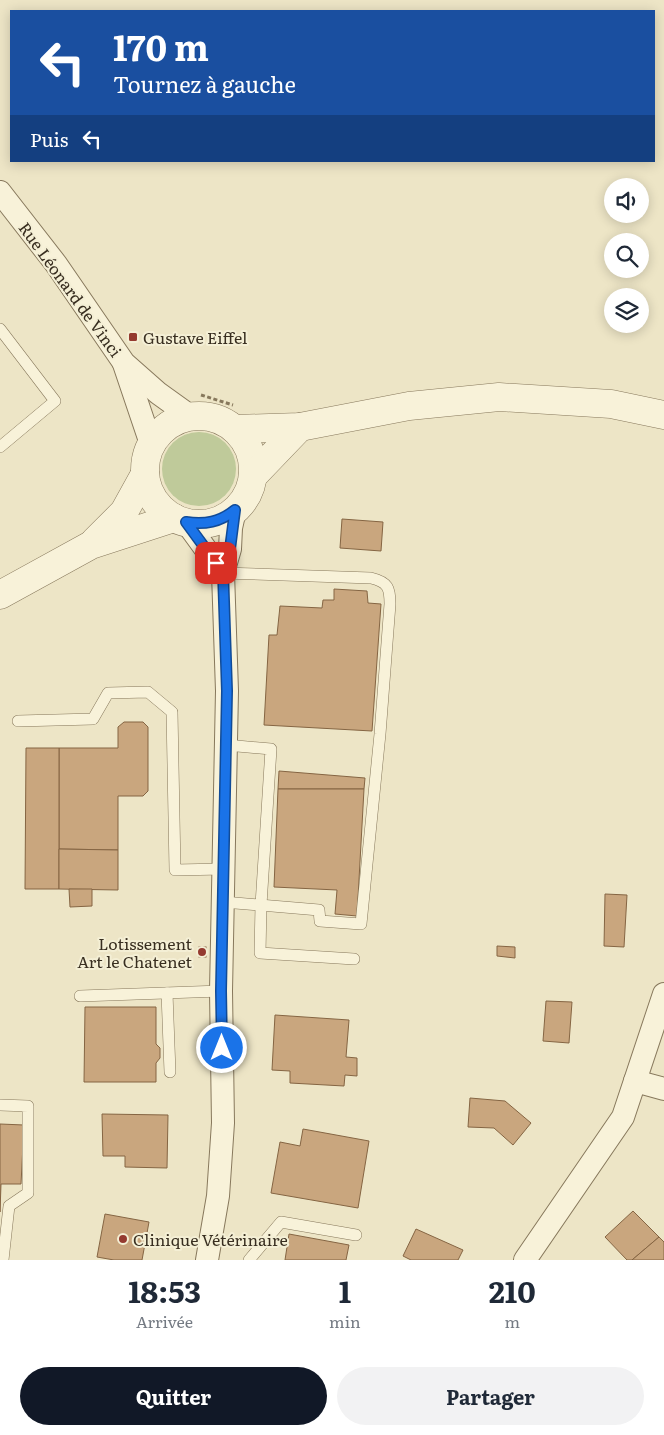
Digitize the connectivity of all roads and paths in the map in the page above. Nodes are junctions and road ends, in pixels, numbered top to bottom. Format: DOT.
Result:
graph roads {
  1 [pos="0,192"];
  2 [pos="0,329"];
  3 [pos="124,363"];
  4 [pos="664,415"];
  5 [pos="190,416"];
  6 [pos="300,427"];
  7 [pos="235,429"];
  8 [pos="151,444"];
  9 [pos="0,447"];
  10 [pos="145,474"];
  11 [pos="253,476"];
  12 [pos="235,510"];
  13 [pos="180,520"];
  14 [pos="91,545"];
  15 [pos="223,572"];
  16 [pos="0,595"];
  17 [pos="18,721"];
  18 [pos="226,745"];
  19 [pos="223,869"];
  20 [pos="222,902"];
  21 [pos="261,906"];
  22 [pos="354,959"];
  23 [pos="221,991"];
  24 [pos="167,993"];
  25 [pos="664,994"];
  26 [pos="80,996"];
  27 [pos="170,1072"];
  28 [pos="634,1081"];
  29 [pos="664,1089"];
  30 [pos="0,1105"];
  31 [pos="356,1236"];
  32 [pos="3,1260"];
  33 [pos="207,1260"];
  34 [pos="249,1260"];
  35 [pos="525,1260"];
  1 -- 3 [label="street, Rue Léonard de Vinci"];
  2 -- 9 [label="lane"];
  3 -- 5 [label="street, Rue Léonard de Vinci"];
  3 -- 8 [label="street, Rue Léonard de Vinci"];
  4 -- 6 [label="street"];
  5 -- 7 [label="street"];
  5 -- 8 [label="street"];
  6 -- 7 [label="street"];
  6 -- 11 [label="street"];
  7 -- 11 [label="street"];
  8 -- 10 [label="street"];
  10 -- 13 [label="street"];
  10 -- 14 [label="street"];
  11 -- 12 [label="street"];
  12 -- 13 [label="street"];
  12 -- 15 [label="street"];
  13 -- 14 [label="street"];
  13 -- 15 [label="street"];
  14 -- 16 [label="street"];
  15 -- 18 [label="street"];
  15 -- 21 [label="lane"];
  17 -- 19 [label="lane"];
  18 -- 19 [label="street"];
  18 -- 21 [label="lane"];
  19 -- 20 [label="street"];
  20 -- 21 [label="lane"];
  20 -- 23 [label="street"];
  21 -- 22 [label="lane"];
  23 -- 24 [label="lane"];
  23 -- 33 [label="street"];
  24 -- 26 [label="lane"];
  24 -- 27 [label="lane"];
  25 -- 28 [label="street"];
  28 -- 29 [label="street"];
  28 -- 35 [label="street"];
  30 -- 32 [label="lane"];
  31 -- 34 [label="lane"];
}
